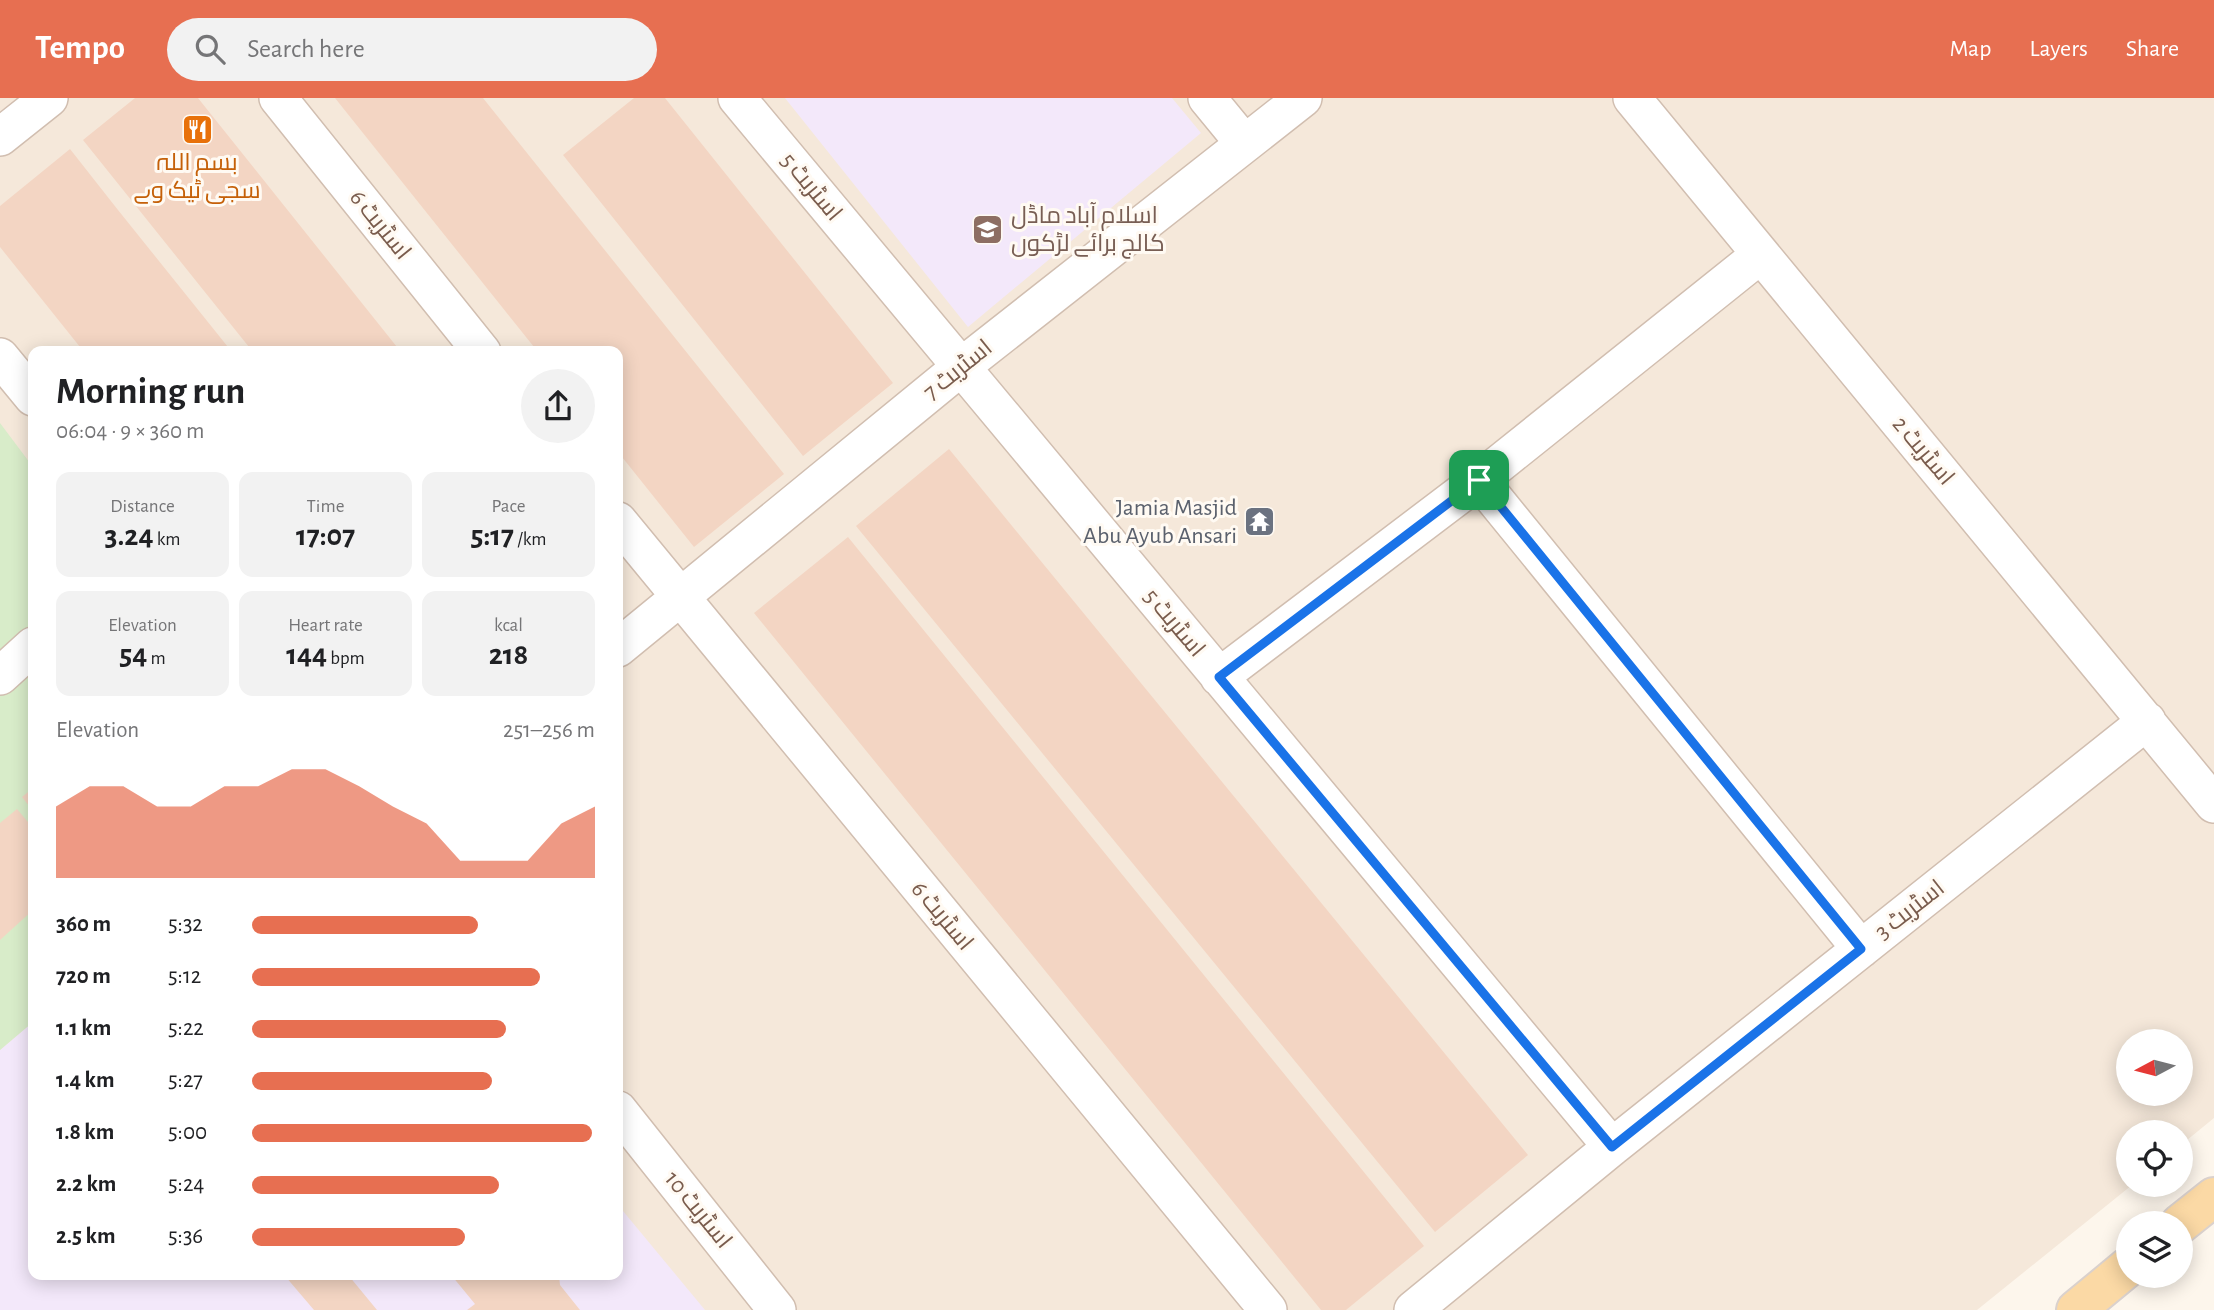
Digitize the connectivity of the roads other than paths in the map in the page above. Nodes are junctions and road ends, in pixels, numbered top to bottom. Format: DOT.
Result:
graph roads {
  1 [pos="49,98"];
  2 [pos="278,98"];
  3 [pos="737,98"];
  4 [pos="1207,98"];
  5 [pos="1303,98"];
  6 [pos="1632,98"];
  7 [pos="0,137"];
  8 [pos="1244,144"];
  9 [pos="1760,255"];
  10 [pos="477,346"];
  11 [pos="0,357"];
  12 [pos="961,368"];
  13 [pos="28,391"];
  14 [pos="1479,480"];
  15 [pos="623,527"];
  16 [pos="679,597"];
  17 [pos="623,644"];
  18 [pos="28,651"];
  19 [pos="0,676"];
  20 [pos="1219,677"];
  21 [pos="2147,721"];
  22 [pos="2214,804"];
  23 [pos="1861,949"];
  24 [pos="623,1116"];
  25 [pos="1612,1147"];
  26 [pos="2214,1197"];
  27 [pos="2193,1214"];
  28 [pos="2116,1277"];
  29 [pos="777,1310"];
  30 [pos="1268,1310"];
  31 [pos="1413,1310"];
  32 [pos="2076,1310"];
  1 -- 7 [label="street"];
  2 -- 10 [label="street, اسٹریٹ 6"];
  3 -- 12 [label="street, اسٹریٹ 5"];
  4 -- 8 [label="street"];
  5 -- 8 [label="street, اسٹریٹ 7"];
  6 -- 9 [label="street, اسٹریٹ 2"];
  8 -- 12 [label="street, اسٹریٹ 7"];
  9 -- 14 [label="street"];
  9 -- 21 [label="street, اسٹریٹ 2"];
  11 -- 13 [label="street"];
  12 -- 16 [label="street, اسٹریٹ 7"];
  12 -- 20 [label="street, اسٹریٹ 5"];
  14 -- 20 [label="street"];
  14 -- 23 [label="street"];
  15 -- 16 [label="street, اسٹریٹ 6"];
  16 -- 17 [label="street, اسٹریٹ 7"];
  16 -- 30 [label="street, اسٹریٹ 6"];
  18 -- 19 [label="street"];
  20 -- 25 [label="street, اسٹریٹ 5"];
  21 -- 22 [label="street, اسٹریٹ 2"];
  21 -- 23 [label="street, اسٹریٹ 3"];
  23 -- 25 [label="street, اسٹریٹ 3"];
  24 -- 29 [label="street, اسٹریٹ 10"];
  25 -- 31 [label="street, اسٹریٹ 3"];
  26 -- 27 [label="main road"];
  28 -- 32 [label="main road"];
}
